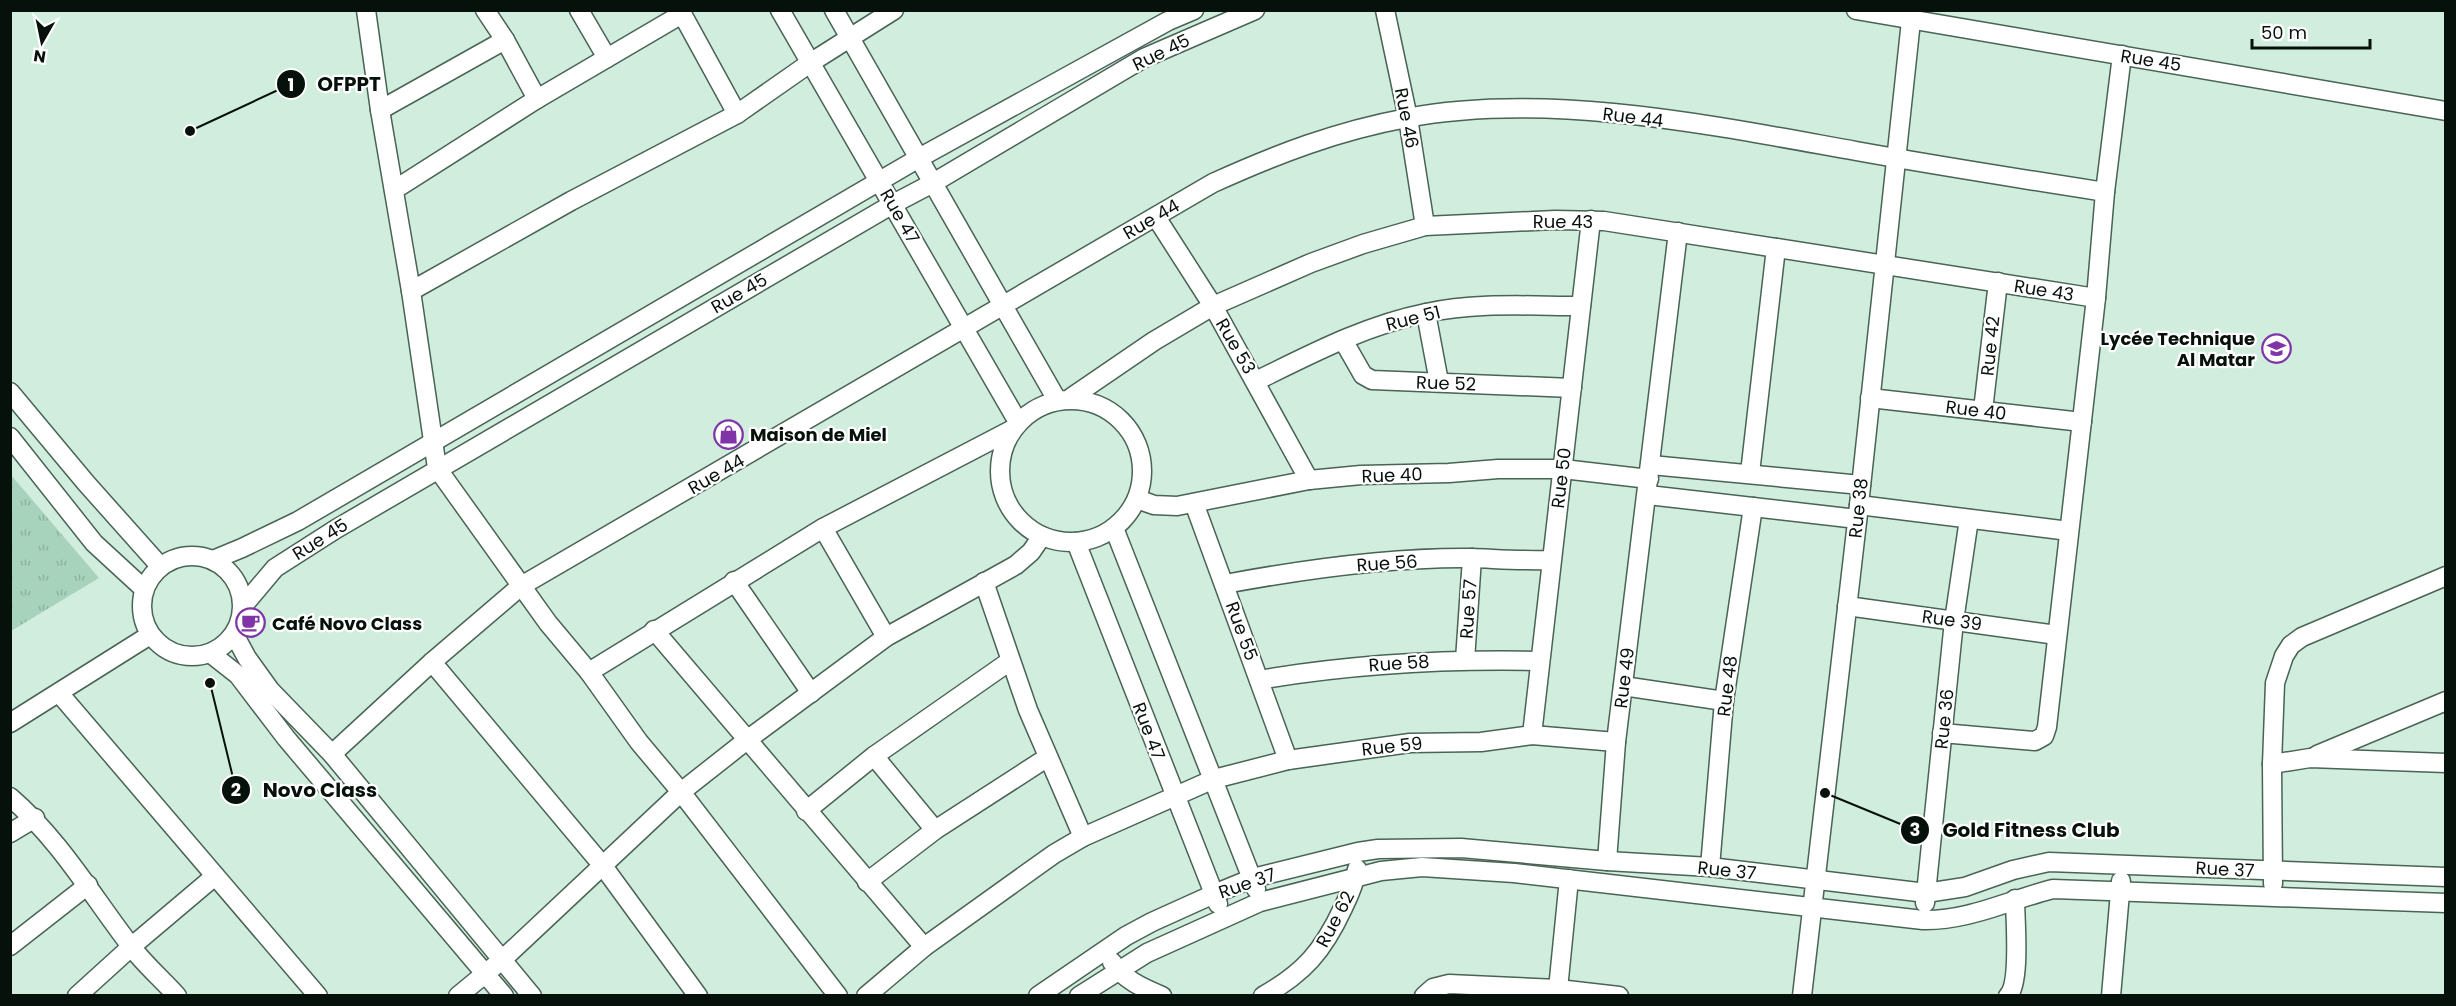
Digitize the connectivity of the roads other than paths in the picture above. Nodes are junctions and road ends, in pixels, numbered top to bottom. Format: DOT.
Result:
graph roads {
  1 [pos="366,10"];
  2 [pos="485,10"];
  3 [pos="579,10"];
  4 [pos="780,10"];
  5 [pos="834,10"];
  6 [pos="894,10"];
  7 [pos="1194,10"];
  8 [pos="1385,10"];
  9 [pos="1856,10"];
  10 [pos="681,12"];
  11 [pos="1248,12"];
  12 [pos="1911,21"];
  13 [pos="850,37"];
  14 [pos="505,40"];
  15 [pos="2122,55"];
  16 [pos="608,58"];
  17 [pos="810,63"];
  18 [pos="537,99"];
  19 [pos="380,110"];
  20 [pos="2445,111"];
  21 [pos="737,114"];
  22 [pos="1408,118"];
  23 [pos="919,158"];
  24 [pos="1897,159"];
  25 [pos="879,180"];
  26 [pos="933,183"];
  27 [pos="394,190"];
  28 [pos="2104,192"];
  29 [pos="893,204"];
  30 [pos="1156,217"];
  31 [pos="1591,220"];
  32 [pos="1425,226"];
  33 [pos="1678,232"];
  34 [pos="1776,248"];
  35 [pos="1884,265"];
  36 [pos="1998,282"];
  37 [pos="411,291"];
  38 [pos="2096,298"];
  39 [pos="1003,305"];
  40 [pos="1213,306"];
  41 [pos="1581,306"];
  42 [pos="1426,313"];
  43 [pos="965,329"];
  44 [pos="1343,340"];
  45 [pos="1256,381"];
  46 [pos="1439,382"];
  47 [pos="1572,388"];
  48 [pos="10,392"];
  49 [pos="1870,398"];
  50 [pos="1076,399"];
  51 [pos="1057,400"];
  52 [pos="1983,410"];
  53 [pos="2082,422"];
  54 [pos="1016,425"];
  55 [pos="10,436"];
  56 [pos="432,444"];
  57 [pos="437,468"];
  58 [pos="1563,469"];
  59 [pos="1750,473"];
  60 [pos="1309,480"];
  61 [pos="1649,480"];
  62 [pos="1861,485"];
  63 [pos="1137,499"];
  64 [pos="1194,503"];
  65 [pos="1753,507"];
  66 [pos="1858,512"];
  67 [pos="1970,519"];
  68 [pos="823,528"];
  69 [pos="1114,528"];
  70 [pos="2069,531"];
  71 [pos="1042,536"];
  72 [pos="1076,542"];
  73 [pos="1472,558"];
  74 [pos="213,560"];
  75 [pos="1551,560"];
  76 [pos="160,566"];
  77 [pos="2445,576"];
  78 [pos="734,581"];
  79 [pos="984,582"];
  80 [pos="1225,584"];
  81 [pos="521,586"];
  82 [pos="144,589"];
  83 [pos="243,606"];
  84 [pos="1847,606"];
  85 [pos="1954,621"];
  86 [pos="654,630"];
  87 [pos="234,634"];
  88 [pos="2057,634"];
  89 [pos="150,635"];
  90 [pos="886,637"];
  91 [pos="210,653"];
  92 [pos="1465,660"];
  93 [pos="1010,661"];
  94 [pos="1539,661"];
  95 [pos="432,662"];
  96 [pos="589,672"];
  97 [pos="1259,680"];
  98 [pos="1623,686"];
  99 [pos="59,693"];
  100 [pos="811,693"];
  101 [pos="1724,701"];
  102 [pos="2445,701"];
  103 [pos="10,723"];
  104 [pos="1942,733"];
  105 [pos="1532,735"];
  106 [pos="747,740"];
  107 [pos="1616,742"];
  108 [pos="332,754"];
  109 [pos="874,756"];
  110 [pos="1048,757"];
  111 [pos="2310,758"];
  112 [pos="1288,760"];
  113 [pos="2445,763"];
  114 [pos="2272,764"];
  115 [pos="1214,779"];
  116 [pos="681,792"];
  117 [pos="1174,796"];
  118 [pos="10,797"];
  119 [pos="806,811"];
  120 [pos="35,818"];
  121 [pos="935,830"];
  122 [pos="10,833"];
  123 [pos="1083,837"];
  124 [pos="1358,852"];
  125 [pos="1607,861"];
  126 [pos="2122,864"];
  127 [pos="603,866"];
  128 [pos="1710,867"];
  129 [pos="2272,872"];
  130 [pos="215,876"];
  131 [pos="1356,876"];
  132 [pos="2445,877"];
  133 [pos="1253,878"];
  134 [pos="1569,879"];
  135 [pos="1815,879"];
  136 [pos="867,882"];
  137 [pos="88,885"];
  138 [pos="2120,891"];
  139 [pos="1926,893"];
  140 [pos="1214,894"];
  141 [pos="2274,896"];
  142 [pos="2015,898"];
  143 [pos="1260,902"];
  144 [pos="2445,903"];
  145 [pos="1812,906"];
  146 [pos="1223,918"];
  147 [pos="1923,920"];
  148 [pos="10,946"];
  149 [pos="131,946"];
  150 [pos="924,947"];
  151 [pos="1104,950"];
  152 [pos="503,959"];
  153 [pos="1117,970"];
  154 [pos="485,973"];
  155 [pos="1555,992"];
  156 [pos="77,996"];
  157 [pos="177,996"];
  158 [pos="318,996"];
  159 [pos="458,996"];
  160 [pos="504,996"];
  161 [pos="532,996"];
  162 [pos="698,996"];
  163 [pos="838,996"];
  164 [pos="866,996"];
  165 [pos="1038,996"];
  166 [pos="1079,996"];
  167 [pos="1162,996"];
  168 [pos="1263,996"];
  169 [pos="1424,996"];
  170 [pos="1619,996"];
  171 [pos="1802,996"];
  172 [pos="2008,996"];
  173 [pos="2111,996"];
  1 -- 19 [label="street"];
  2 -- 14 [label="street"];
  3 -- 16 [label="street"];
  4 -- 17 [label="street, Rue 47"];
  5 -- 13 [label="street"];
  6 -- 13 [label="street"];
  7 -- 23 [label="street, Rue 45"];
  8 -- 22 [label="street, Rue 46"];
  9 -- 12 [label="street, Rue 45"];
  10 -- 16 [label="street"];
  10 -- 21 [label="street"];
  11 -- 26 [label="street, Rue 45"];
  12 -- 15 [label="street, Rue 45"];
  12 -- 24 [label="street, Rue 38"];
  13 -- 17 [label="street"];
  13 -- 23 [label="street"];
  14 -- 18 [label="street"];
  14 -- 19 [label="street"];
  15 -- 20 [label="street, Rue 45"];
  15 -- 28 [label="street"];
  16 -- 18 [label="street"];
  17 -- 21 [label="street"];
  17 -- 25 [label="street, Rue 47"];
  18 -- 27 [label="street"];
  19 -- 27 [label="street"];
  21 -- 37 [label="street"];
  22 -- 24 [label="street, Rue 44"];
  22 -- 30 [label="street, Rue 44"];
  22 -- 32 [label="street, Rue 46"];
  23 -- 25 [label="street, Rue 45"];
  23 -- 26 [label="street"];
  24 -- 28 [label="street, Rue 44"];
  24 -- 35 [label="street, Rue 38"];
  25 -- 29 [label="street, Rue 47"];
  25 -- 56 [label="street, Rue 45"];
  26 -- 29 [label="street, Rue 45"];
  26 -- 39 [label="street"];
  27 -- 37 [label="street"];
  28 -- 38 [label="street"];
  29 -- 43 [label="street, Rue 47"];
  29 -- 57 [label="street, Rue 45"];
  30 -- 39 [label="street, Rue 44"];
  30 -- 40 [label="street, Rue 53"];
  31 -- 32 [label="street, Rue 43"];
  31 -- 33 [label="street, Rue 43"];
  31 -- 41 [label="street, Rue 50"];
  32 -- 40 [label="street, Rue 43"];
  33 -- 34 [label="street, Rue 43"];
  33 -- 61 [label="street, Rue 49"];
  34 -- 35 [label="street, Rue 43"];
  34 -- 59 [label="street"];
  35 -- 36 [label="street, Rue 43"];
  35 -- 49 [label="street, Rue 38"];
  36 -- 38 [label="street, Rue 43"];
  36 -- 52 [label="street, Rue 42"];
  37 -- 56 [label="street"];
  38 -- 53 [label="street"];
  39 -- 43 [label="street, Rue 44"];
  39 -- 51 [label="street"];
  40 -- 45 [label="street, Rue 53"];
  40 -- 50 [label="street, Rue 43"];
  41 -- 42 [label="street, Rue 51"];
  41 -- 47 [label="street, Rue 50"];
  42 -- 44 [label="street, Rue 51"];
  42 -- 46 [label="street"];
  43 -- 54 [label="street, Rue 47"];
  43 -- 81 [label="street, Rue 44"];
  44 -- 45 [label="street, Rue 51"];
  44 -- 46 [label="street, Rue 52"];
  45 -- 60 [label="street, Rue 53"];
  46 -- 47 [label="street, Rue 52"];
  47 -- 58 [label="street, Rue 50"];
  48 -- 76 [label="street"];
  49 -- 52 [label="street, Rue 40"];
  49 -- 62 [label="street, Rue 38"];
  50 -- 51 [label="street"];
  50 -- 63 [label="street"];
  51 -- 54 [label="street"];
  52 -- 53 [label="street, Rue 40"];
  53 -- 70 [label="street"];
  54 -- 68 [label="street"];
  54 -- 71 [label="street"];
  55 -- 82 [label="street"];
  56 -- 57 [label="street"];
  56 -- 74 [label="street, Rue 45"];
  57 -- 81 [label="street"];
  57 -- 83 [label="street, Rue 45"];
  58 -- 60 [label="street, Rue 40"];
  58 -- 61 [label="street, Rue 40"];
  58 -- 75 [label="street, Rue 50"];
  59 -- 61 [label="street, Rue 40"];
  59 -- 62 [label="street, Rue 40"];
  60 -- 64 [label="street, Rue 40"];
  61 -- 65 [label="street, Rue 40"];
  61 -- 98 [label="street, Rue 49"];
  62 -- 66 [label="street, Rue 38"];
  63 -- 64 [label="street, Rue 40"];
  63 -- 69 [label="street"];
  64 -- 80 [label="street, Rue 55"];
  65 -- 66 [label="street, Rue 40"];
  65 -- 101 [label="street, Rue 48"];
  66 -- 67 [label="street, Rue 40"];
  66 -- 84 [label="street, Rue 38"];
  67 -- 70 [label="street, Rue 40"];
  67 -- 85 [label="street, Rue 36"];
  68 -- 78 [label="street"];
  68 -- 90 [label="street"];
  69 -- 72 [label="street"];
  69 -- 115 [label="street"];
  70 -- 88 [label="street"];
  71 -- 72 [label="street"];
  71 -- 79 [label="street"];
  72 -- 117 [label="street, Rue 47"];
  73 -- 75 [label="street, Rue 56"];
  73 -- 80 [label="street, Rue 56"];
  73 -- 92 [label="street, Rue 57"];
  74 -- 76 [label="street"];
  74 -- 83 [label="street"];
  75 -- 94 [label="street, Rue 50"];
  76 -- 82 [label="street"];
  77 -- 114 [label="street"];
  78 -- 86 [label="street"];
  78 -- 100 [label="street"];
  79 -- 90 [label="street"];
  79 -- 93 [label="street"];
  80 -- 97 [label="street, Rue 55"];
  81 -- 95 [label="street, Rue 44"];
  81 -- 96 [label="street"];
  82 -- 89 [label="street"];
  83 -- 87 [label="street"];
  84 -- 85 [label="street, Rue 39"];
  84 -- 135 [label="street, Rue 38"];
  85 -- 88 [label="street, Rue 39"];
  85 -- 104 [label="street, Rue 36"];
  86 -- 96 [label="street"];
  86 -- 106 [label="street"];
  87 -- 91 [label="street"];
  87 -- 108 [label="street"];
  88 -- 104 [label="street"];
  89 -- 91 [label="street"];
  89 -- 99 [label="street"];
  90 -- 100 [label="street"];
  91 -- 154 [label="street"];
  92 -- 94 [label="street, Rue 58"];
  92 -- 97 [label="street, Rue 58"];
  93 -- 109 [label="street"];
  93 -- 110 [label="street"];
  94 -- 105 [label="street, Rue 50"];
  95 -- 108 [label="street, Rue 44"];
  95 -- 127 [label="street"];
  96 -- 116 [label="street"];
  97 -- 112 [label="street, Rue 55"];
  98 -- 101 [label="street"];
  98 -- 107 [label="street, Rue 49"];
  99 -- 103 [label="street"];
  99 -- 130 [label="street"];
  100 -- 106 [label="street"];
  101 -- 128 [label="street, Rue 48"];
  102 -- 111 [label="street"];
  104 -- 139 [label="street, Rue 36"];
  105 -- 107 [label="street, Rue 59"];
  105 -- 112 [label="street, Rue 59"];
  106 -- 116 [label="street"];
  106 -- 119 [label="street"];
  107 -- 125 [label="street, Rue 49"];
  108 -- 152 [label="street"];
  109 -- 119 [label="street"];
  109 -- 121 [label="street"];
  110 -- 121 [label="street"];
  110 -- 123 [label="street"];
  111 -- 113 [label="street"];
  111 -- 114 [label="street"];
  112 -- 115 [label="street, Rue 59"];
  114 -- 129 [label="street"];
  115 -- 117 [label="street, Rue 59"];
  115 -- 133 [label="street"];
  116 -- 127 [label="street"];
  116 -- 163 [label="street"];
  117 -- 123 [label="street, Rue 59"];
  117 -- 140 [label="street, Rue 47"];
  118 -- 120 [label="street"];
  119 -- 136 [label="street"];
  120 -- 122 [label="street"];
  120 -- 137 [label="street"];
  121 -- 136 [label="street"];
  123 -- 150 [label="street, Rue 59"];
  124 -- 125 [label="street, Rue 37"];
  124 -- 131 [label="street, Rue 62"];
  124 -- 133 [label="street, Rue 37"];
  125 -- 128 [label="street, Rue 37"];
  126 -- 129 [label="street, Rue 37"];
  126 -- 138 [label="street"];
  126 -- 139 [label="street, Rue 37"];
  127 -- 152 [label="street"];
  127 -- 162 [label="street"];
  128 -- 135 [label="street, Rue 37"];
  129 -- 132 [label="street, Rue 37"];
  129 -- 141 [label="street"];
  130 -- 149 [label="street"];
  130 -- 158 [label="street"];
  131 -- 134 [label="street, Rue 37"];
  131 -- 143 [label="street, Rue 37"];
  131 -- 168 [label="street, Rue 62"];
  133 -- 140 [label="street, Rue 37"];
  133 -- 143 [label="street"];
  134 -- 145 [label="street, Rue 37"];
  134 -- 155 [label="street"];
  135 -- 139 [label="street, Rue 37"];
  135 -- 145 [label="street, Rue 38"];
  136 -- 150 [label="street"];
  137 -- 148 [label="street"];
  137 -- 149 [label="street"];
  138 -- 141 [label="street, Rue 37"];
  138 -- 142 [label="street, Rue 37"];
  138 -- 173 [label="street"];
  139 -- 147 [label="street, Rue 36"];
  140 -- 146 [label="street, Rue 47"];
  140 -- 151 [label="street, Rue 37"];
  141 -- 144 [label="street, Rue 37"];
  142 -- 147 [label="street, Rue 37"];
  142 -- 172 [label="street"];
  143 -- 146 [label="street, Rue 37"];
  145 -- 147 [label="street, Rue 37"];
  145 -- 171 [label="street, Rue 38"];
  146 -- 153 [label="street, Rue 37"];
  149 -- 156 [label="street"];
  149 -- 157 [label="street"];
  150 -- 164 [label="street, Rue 59"];
  151 -- 153 [label="street"];
  151 -- 165 [label="street, Rue 37"];
  152 -- 154 [label="street"];
  152 -- 161 [label="street"];
  153 -- 166 [label="street, Rue 37"];
  153 -- 167 [label="street"];
  154 -- 159 [label="street"];
  154 -- 160 [label="street"];
  155 -- 169 [label="street"];
  155 -- 170 [label="street"];
}
